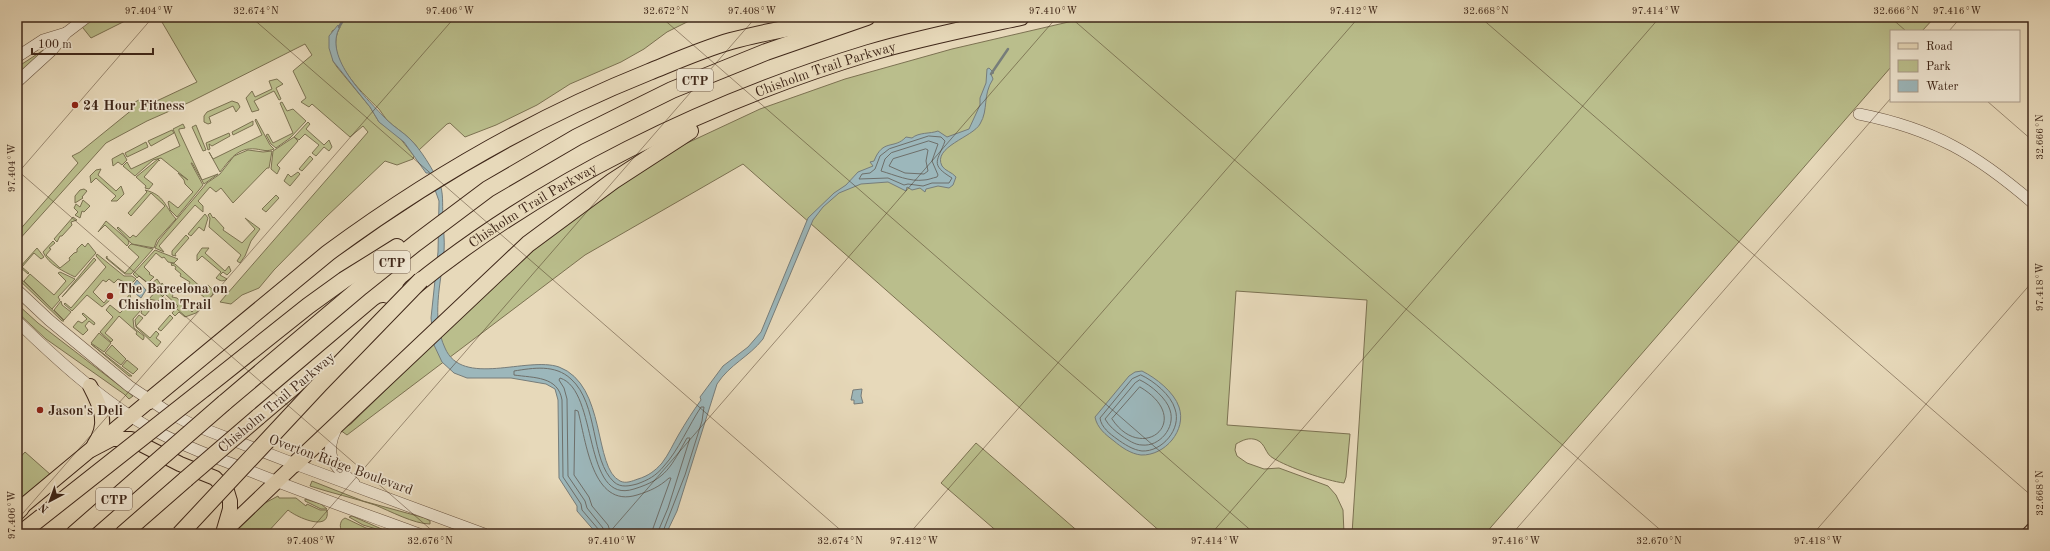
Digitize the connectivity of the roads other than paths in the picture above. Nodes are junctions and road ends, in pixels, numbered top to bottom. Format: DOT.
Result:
graph roads {
  1 [pos="87,17"];
  2 [pos="844,17"];
  3 [pos="867,17"];
  4 [pos="1021,17"];
  5 [pos="66,33"];
  6 [pos="17,57"];
  7 [pos="17,82"];
  8 [pos="737,101"];
  9 [pos="1859,114"];
  10 [pos="488,189"];
  11 [pos="2033,203"];
  12 [pos="421,280"];
  13 [pos="17,290"];
  14 [pos="17,321"];
  15 [pos="90,386"];
  16 [pos="149,401"];
  17 [pos="131,416"];
  18 [pos="342,419"];
  19 [pos="90,450"];
  20 [pos="295,464"];
  21 [pos="276,482"];
  22 [pos="360,487"];
  23 [pos="18,510"];
  24 [pos="2033,530"];
  25 [pos="223,533"];
  26 [pos="20,534"];
  27 [pos="74,534"];
  28 [pos="123,534"];
  29 [pos="180,534"];
  30 [pos="419,534"];
  31 [pos="484,534"];
  32 [pos="2029,534"];
  1 -- 5 [label="street"];
  2 -- 16 [label="highway"];
  3 -- 10 [label="highway, CTP"];
  4 -- 8 [label="highway, Chisholm Trail Parkway / CTP"];
  5 -- 6 [label="street"];
  5 -- 7 [label="street"];
  8 -- 12 [label="highway, Chisholm Trail Parkway / CTP"];
  8 -- 18 [label="highway"];
  9 -- 11 [label="street"];
  10 -- 26 [label="highway, bridge"];
  10 -- 27 [label="highway, CTP, bridge"];
  12 -- 28 [label="highway, Chisholm Trail Parkway / CTP, bridge"];
  12 -- 29 [label="highway, bridge"];
  13 -- 16 [label="street, Overton Ridge Boulevard"];
  14 -- 15 [label="street"];
  15 -- 17 [label="street"];
  15 -- 19 [label="main road"];
  16 -- 17 [label="main road"];
  16 -- 20 [label="street, Overton Ridge Boulevard"];
  17 -- 19 [label="main road"];
  17 -- 21 [label="street"];
  18 -- 20 [label="highway"];
  18 -- 22 [label="street"];
  19 -- 23 [label="main road"];
  19 -- 25 [label="main road"];
  20 -- 21 [label="main road"];
  20 -- 22 [label="street, Overton Ridge Boulevard"];
  21 -- 25 [label="main road"];
  21 -- 30 [label="street"];
  22 -- 31 [label="street, Overton Ridge Boulevard"];
  24 -- 32 [label="main road"];
}
